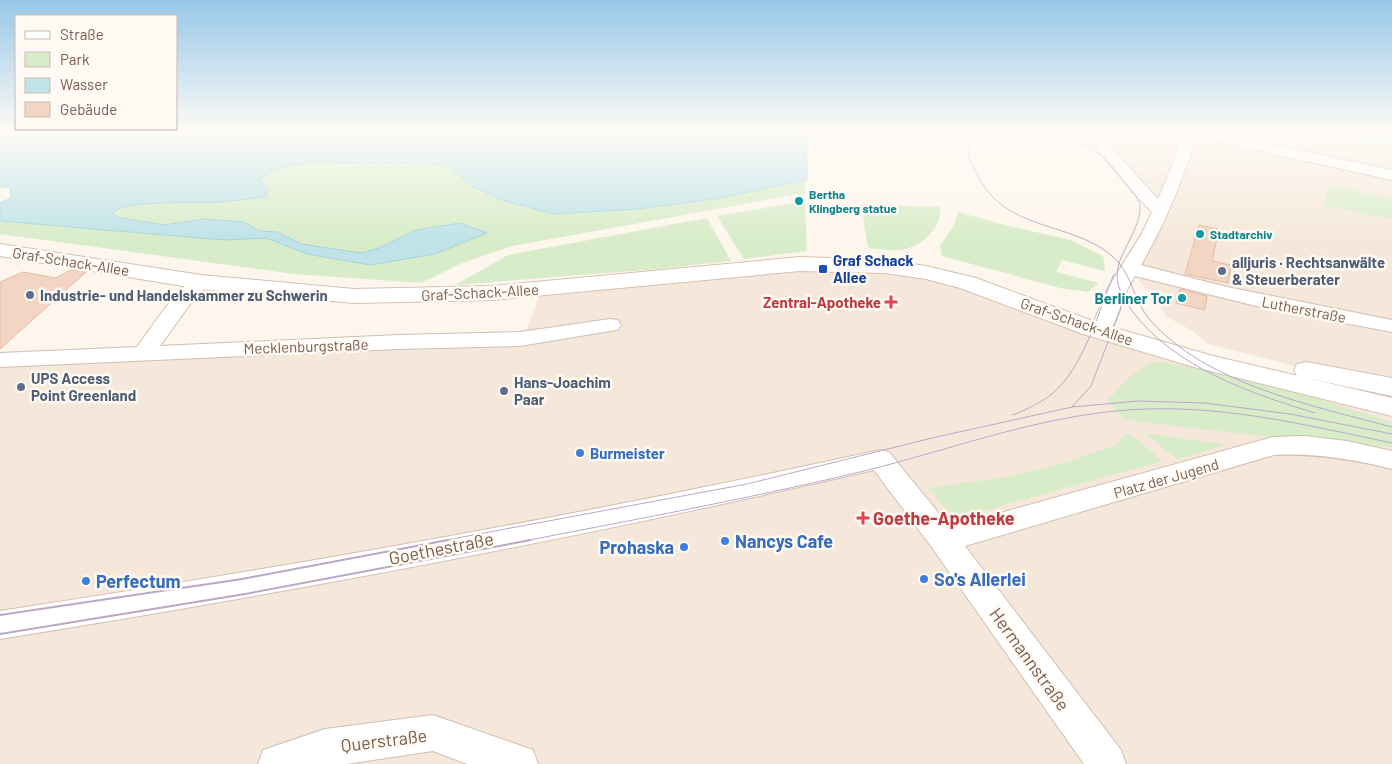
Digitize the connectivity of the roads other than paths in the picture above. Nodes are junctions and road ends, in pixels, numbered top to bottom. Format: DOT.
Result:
graph roads {
  1 [pos="1121,169"];
  2 [pos="1179,169"];
  3 [pos="1363,169"];
  4 [pos="1392,175"];
  5 [pos="1161,211"];
  6 [pos="0,250"];
  7 [pos="1128,268"];
  8 [pos="202,282"];
  9 [pos="1104,323"];
  10 [pos="610,326"];
  11 [pos="1392,326"];
  12 [pos="144,353"];
  13 [pos="0,360"];
  14 [pos="1392,387"];
  15 [pos="1392,407"];
  16 [pos="880,458"];
  17 [pos="1392,460"];
  18 [pos="944,542"];
  19 [pos="0,625"];
  20 [pos="277,764"];
  21 [pos="519,764"];
  22 [pos="1106,764"];
  1 -- 5 [label="street"];
  2 -- 5 [label="street"];
  3 -- 4 [label="street"];
  5 -- 7 [label="street"];
  6 -- 8 [label="street, Graf-Schack-Allee"];
  7 -- 9 [label="street"];
  7 -- 11 [label="street, Lutherstraße"];
  8 -- 9 [label="street, Graf-Schack-Allee"];
  8 -- 12 [label="street"];
  9 -- 14 [label="street, Graf-Schack-Allee"];
  9 -- 15 [label="street, Graf-Schack-Allee"];
  10 -- 12 [label="street, Mecklenburgstraße"];
  12 -- 13 [label="street, Mecklenburgstraße"];
  16 -- 18 [label="street, Hermannstraße"];
  16 -- 19 [label="street, Goethestraße"];
  17 -- 18 [label="street, Platz der Jugend"];
  18 -- 22 [label="street, Hermannstraße"];
  20 -- 21 [label="street, Querstraße"];
}
